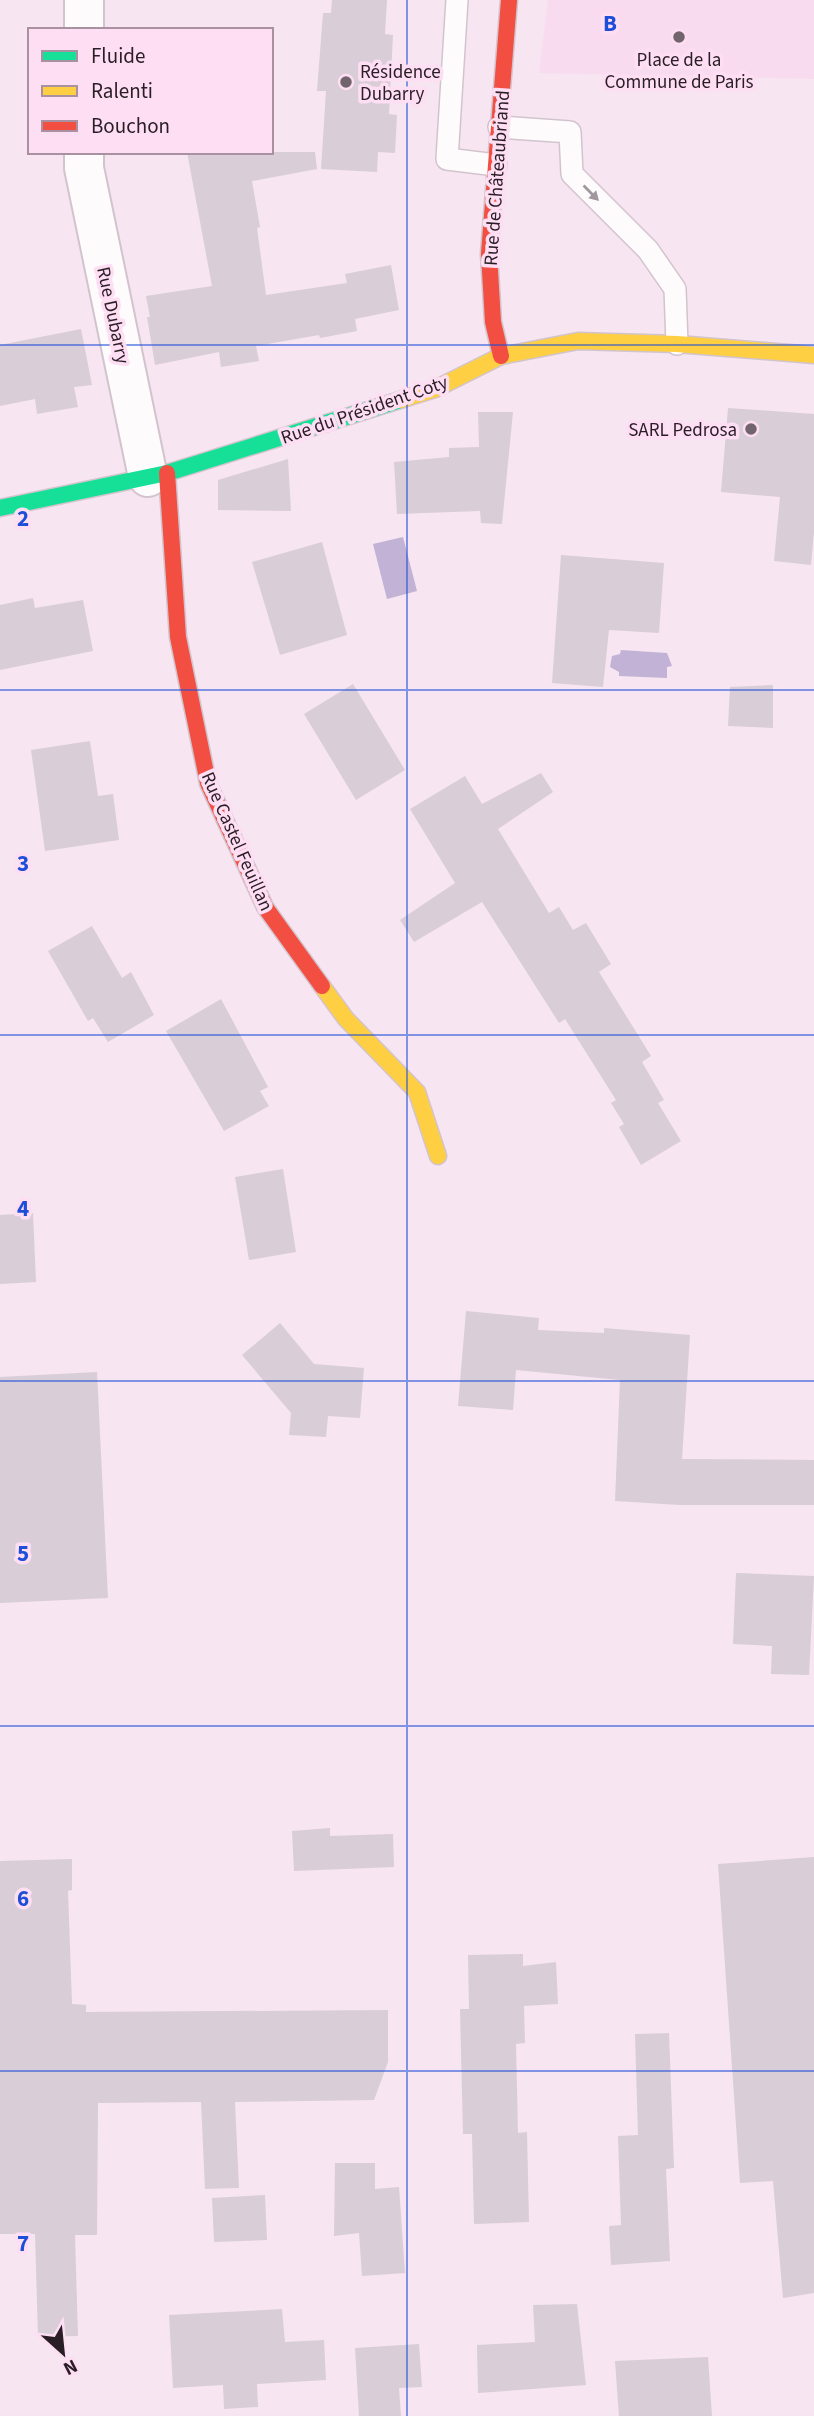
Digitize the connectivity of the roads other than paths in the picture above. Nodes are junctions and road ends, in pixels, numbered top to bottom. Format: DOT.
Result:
graph roads {
  1 [pos="84,0"];
  2 [pos="457,0"];
  3 [pos="509,0"];
  4 [pos="84,28"];
  5 [pos="499,127"];
  6 [pos="84,154"];
  7 [pos="496,164"];
  8 [pos="677,345"];
  9 [pos="814,355"];
  10 [pos="500,356"];
  11 [pos="158,475"];
  12 [pos="0,508"];
  13 [pos="438,1156"];
  1 -- 4 [label="street"];
  2 -- 7 [label="lane"];
  3 -- 5 [label="street, Rue de Châteaubriand"];
  5 -- 7 [label="street, Rue de Châteaubriand"];
  5 -- 8 [label="lane, one-way"];
  6 -- 11 [label="street, Rue Dubarry"];
  7 -- 10 [label="street, Rue de Châteaubriand"];
  8 -- 9 [label="street, Rue du Président Coty"];
  8 -- 10 [label="street, Rue du Président Coty"];
  10 -- 11 [label="street, Rue du Président Coty"];
  11 -- 12 [label="street, Rue du Président Coty"];
  11 -- 13 [label="street, Rue Castel Feuillan"];
}
